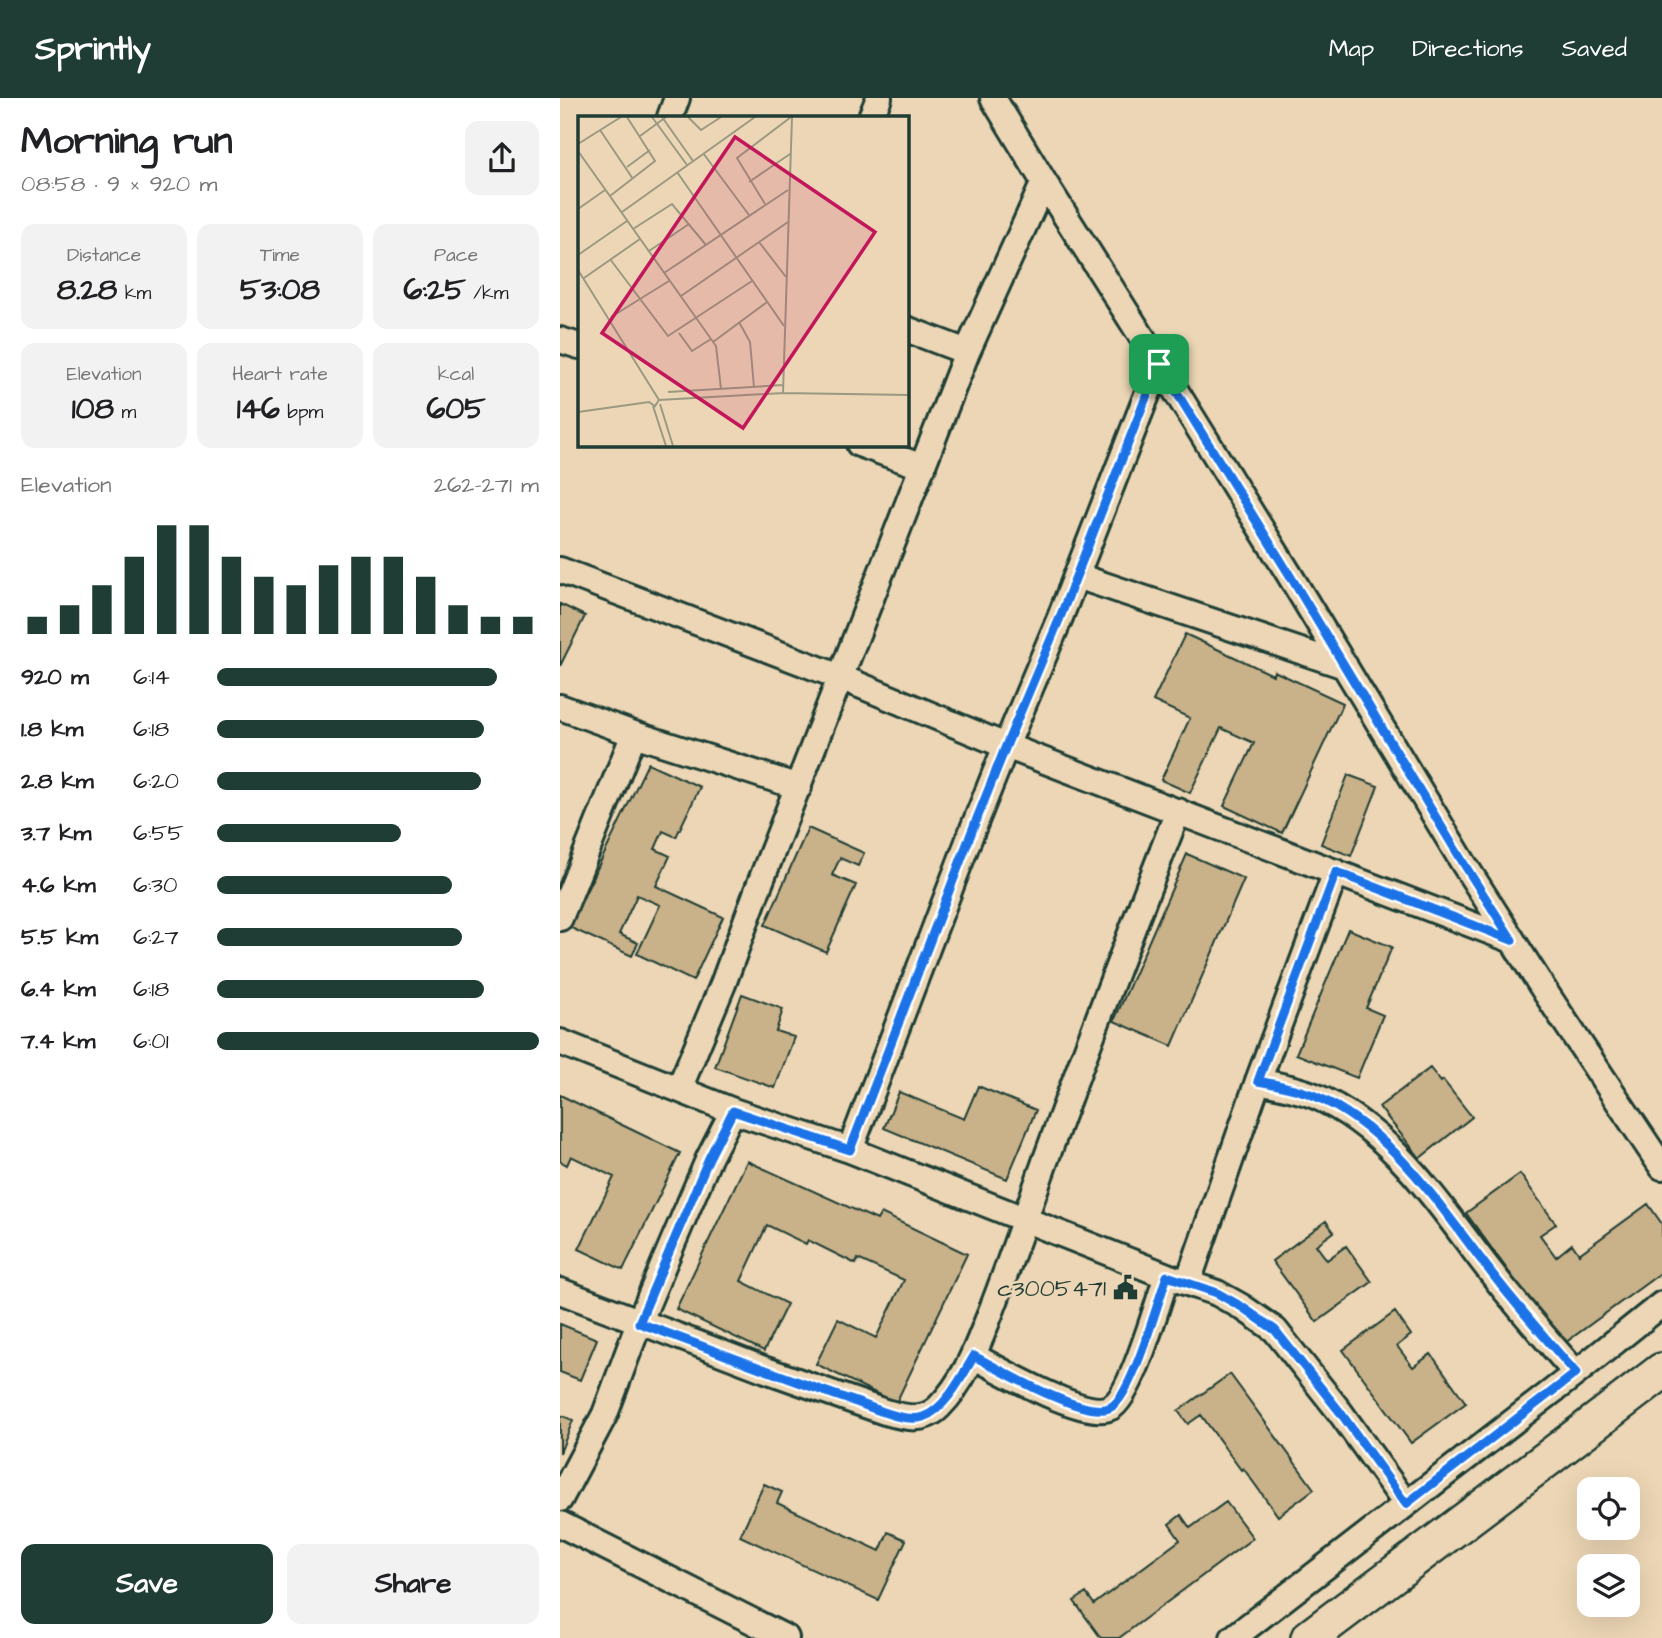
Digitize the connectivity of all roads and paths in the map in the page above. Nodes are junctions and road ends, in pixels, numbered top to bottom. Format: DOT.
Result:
graph roads {
  1 [pos="677,98"];
  2 [pos="878,98"];
  3 [pos="993,98"];
  4 [pos="670,116"];
  5 [pos="871,116"];
  6 [pos="1044,183"];
  7 [pos="908,330"];
  8 [pos="560,340"];
  9 [pos="578,346"];
  10 [pos="967,352"];
  11 [pos="1159,364"];
  12 [pos="865,446"];
  13 [pos="923,467"];
  14 [pos="560,570"];
  15 [pos="1077,576"];
  16 [pos="1345,666"];
  17 [pos="841,677"];
  18 [pos="560,707"];
  19 [pos="634,734"];
  20 [pos="1006,746"];
  21 [pos="799,787"];
  22 [pos="1178,811"];
  23 [pos="1336,872"];
  24 [pos="560,918"];
  25 [pos="1512,940"];
  26 [pos="560,1042"];
  27 [pos="1258,1081"];
  28 [pos="679,1089"];
  29 [pos="733,1111"];
  30 [pos="850,1150"];
  31 [pos="1662,1167"];
  32 [pos="1024,1220"];
  33 [pos="1177,1279"];
  34 [pos="560,1291"];
  35 [pos="1662,1304"];
  36 [pos="639,1323"];
  37 [pos="974,1356"];
  38 [pos="1662,1371"];
  39 [pos="1576,1373"];
  40 [pos="560,1499"];
  41 [pos="1406,1504"];
  42 [pos="560,1524"];
  43 [pos="786,1638"];
  44 [pos="1234,1638"];
  45 [pos="1309,1638"];
  1 -- 4 [label="street"];
  2 -- 5 [label="street"];
  3 -- 6 [label="street"];
  6 -- 10 [label="street"];
  6 -- 11 [label="street"];
  7 -- 10 [label="street"];
  8 -- 9 [label="street"];
  10 -- 13 [label="street"];
  11 -- 15 [label="street"];
  11 -- 16 [label="street"];
  12 -- 13 [label="street"];
  13 -- 17 [label="street"];
  14 -- 17 [label="street"];
  15 -- 16 [label="street"];
  15 -- 20 [label="street"];
  16 -- 25 [label="street"];
  17 -- 20 [label="street"];
  17 -- 21 [label="street"];
  18 -- 19 [label="street"];
  19 -- 21 [label="street"];
  19 -- 24 [label="street"];
  20 -- 22 [label="street"];
  20 -- 30 [label="street"];
  21 -- 28 [label="street"];
  22 -- 23 [label="street"];
  22 -- 32 [label="street"];
  23 -- 25 [label="street"];
  23 -- 27 [label="street"];
  25 -- 31 [label="street"];
  26 -- 28 [label="street"];
  27 -- 33 [label="street"];
  27 -- 39 [label="street"];
  28 -- 29 [label="street"];
  29 -- 30 [label="street"];
  29 -- 36 [label="street"];
  30 -- 32 [label="street"];
  32 -- 33 [label="street"];
  32 -- 37 [label="street"];
  33 -- 37 [label="street"];
  33 -- 41 [label="street"];
  34 -- 36 [label="street"];
  35 -- 39 [label="street"];
  36 -- 37 [label="street"];
  36 -- 40 [label="street"];
  38 -- 45 [label="street"];
  39 -- 41 [label="street"];
  41 -- 44 [label="street"];
  42 -- 43 [label="street"];
}
